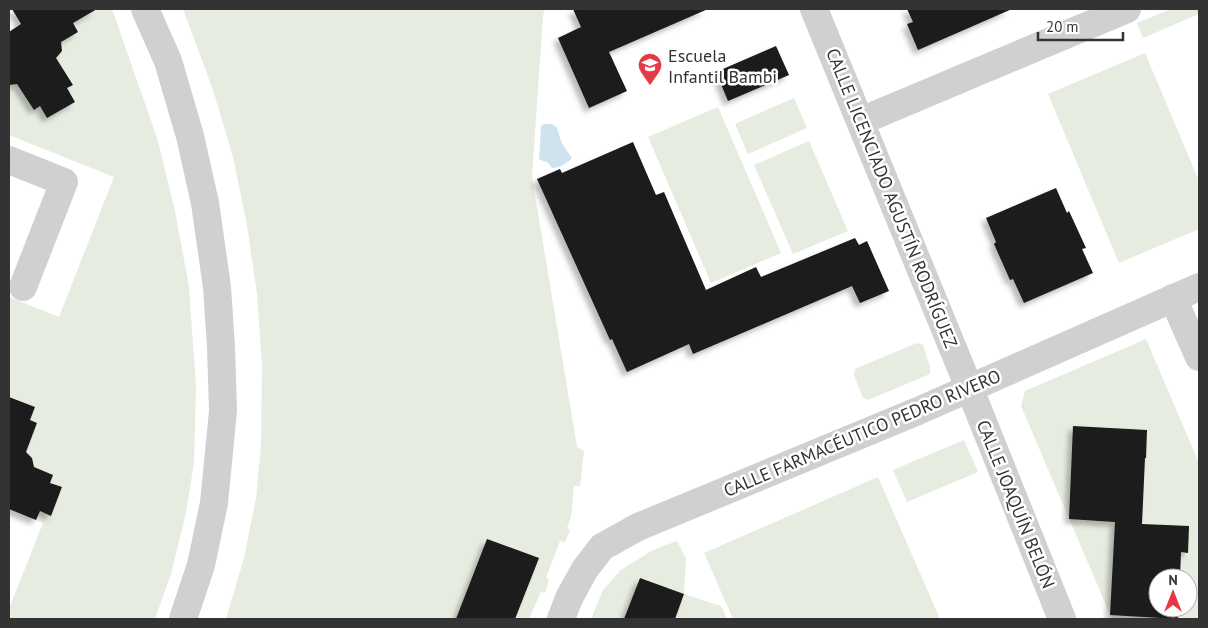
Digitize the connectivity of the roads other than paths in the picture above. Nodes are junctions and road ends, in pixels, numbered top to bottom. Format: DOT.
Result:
graph roads {
  1 [pos="145,9"];
  2 [pos="814,9"];
  3 [pos="1128,9"];
  4 [pos="861,121"];
  5 [pos="9,160"];
  6 [pos="23,287"];
  7 [pos="1199,287"];
  8 [pos="1173,298"];
  9 [pos="1199,357"];
  10 [pos="969,388"];
  11 [pos="183,619"];
  12 [pos="560,619"];
  13 [pos="1062,619"];
  1 -- 11 [label="street"];
  2 -- 4 [label="street, CALLE LICENCIADO AGUSTÍN RODRÍGUEZ"];
  3 -- 4 [label="street"];
  4 -- 10 [label="street, CALLE LICENCIADO AGUSTÍN RODRÍGUEZ"];
  5 -- 6 [label="street"];
  7 -- 8 [label="street, CALLE FARMACÉUTICO PEDRO RIVERO"];
  8 -- 9 [label="street"];
  8 -- 10 [label="street, CALLE FARMACÉUTICO PEDRO RIVERO"];
  10 -- 12 [label="street, CALLE FARMACÉUTICO PEDRO RIVERO"];
  10 -- 13 [label="street, CALLE JOAQUÍN BELÓN"];
}
